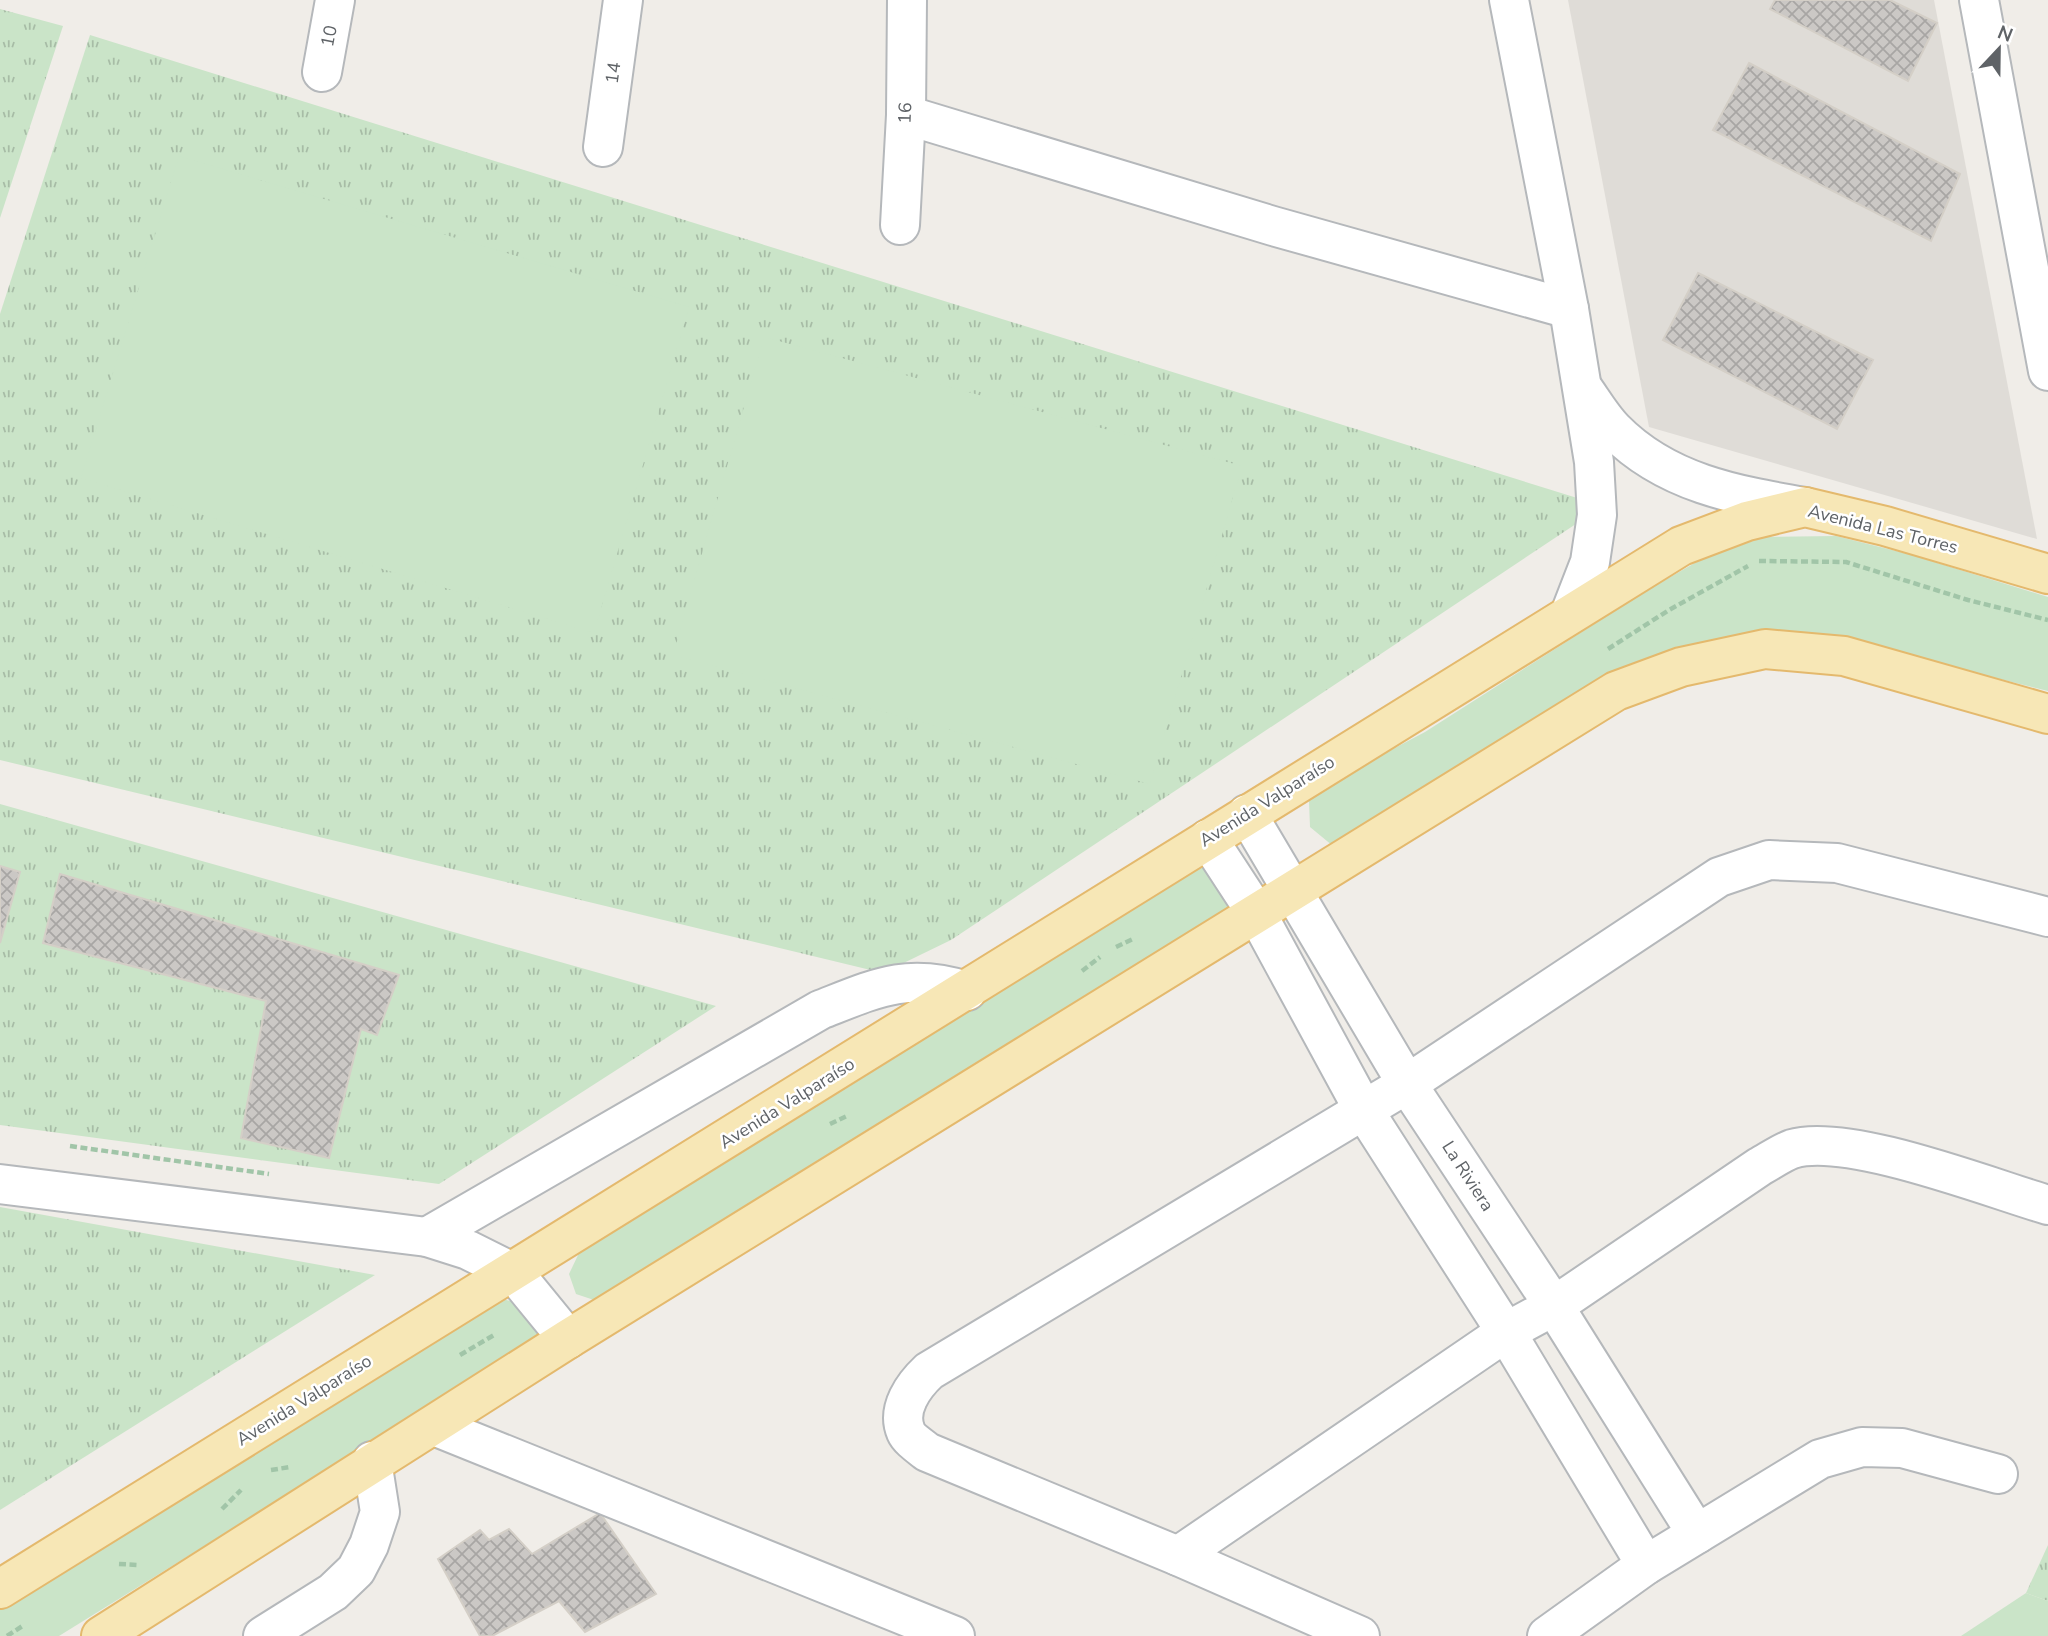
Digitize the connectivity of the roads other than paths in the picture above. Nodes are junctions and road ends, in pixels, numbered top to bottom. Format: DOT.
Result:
graph roads {
  1 [pos="335,0"];
  2 [pos="623,0"];
  3 [pos="907,0"];
  4 [pos="1509,0"];
  5 [pos="1979,0"];
  6 [pos="322,72"];
  7 [pos="906,115"];
  8 [pos="603,147"];
  9 [pos="900,225"];
  10 [pos="2038,260"];
  11 [pos="1569,309"];
  12 [pos="2048,371"];
  13 [pos="1579,384"];
  14 [pos="1805,507"];
  15 [pos="2048,574"];
  16 [pos="1571,611"];
  17 [pos="2048,714"];
  18 [pos="1247,814"];
  19 [pos="1208,839"];
  20 [pos="1295,890"];
  21 [pos="1257,914"];
  22 [pos="2048,917"];
  23 [pos="967,991"];
  24 [pos="1407,1084"];
  25 [pos="1363,1109"];
  26 [pos="0,1184"];
  27 [pos="2048,1205"];
  28 [pos="427,1237"];
  29 [pos="514,1273"];
  30 [pos="1554,1306"];
  31 [pos="1506,1332"];
  32 [pos="568,1339"];
  33 [pos="434,1426"];
  34 [pos="372,1461"];
  35 [pos="1998,1474"];
  36 [pos="1697,1534"];
  37 [pos="1178,1556"];
  38 [pos="1646,1565"];
  39 [pos="0,1589"];
  40 [pos="101,1636"];
  41 [pos="262,1636"];
  42 [pos="956,1636"];
  43 [pos="1360,1636"];
  44 [pos="1547,1636"];
  1 -- 6 [label="street, 10"];
  2 -- 8 [label="street, 14"];
  3 -- 7 [label="street, 16"];
  4 -- 11 [label="street"];
  5 -- 10 [label="street"];
  7 -- 9 [label="street, 16"];
  7 -- 11 [label="street"];
  10 -- 12 [label="street"];
  11 -- 13 [label="street"];
  13 -- 14 [label="street"];
  13 -- 16 [label="street"];
  14 -- 15 [label="main road, Avenida Las Torres"];
  14 -- 16 [label="main road, Avenida Las Torres"];
  16 -- 18 [label="main road, Avenida Valparaíso"];
  17 -- 20 [label="main road"];
  18 -- 19 [label="main road, Avenida Valparaíso"];
  18 -- 20 [label="street, La Riviera"];
  19 -- 21 [label="street"];
  19 -- 23 [label="main road, Avenida Valparaíso"];
  20 -- 21 [label="main road"];
  20 -- 24 [label="street, La Riviera"];
  21 -- 25 [label="street"];
  21 -- 32 [label="main road"];
  22 -- 24 [label="street"];
  23 -- 28 [label="street"];
  23 -- 29 [label="main road, Avenida Valparaíso"];
  24 -- 25 [label="street"];
  24 -- 30 [label="street, La Riviera"];
  25 -- 31 [label="street"];
  25 -- 37 [label="street"];
  26 -- 28 [label="street"];
  27 -- 30 [label="street"];
  28 -- 29 [label="street"];
  29 -- 32 [label="street"];
  29 -- 39 [label="main road, Avenida Valparaíso"];
  30 -- 31 [label="street"];
  30 -- 36 [label="street, La Riviera"];
  31 -- 37 [label="street"];
  31 -- 38 [label="street"];
  32 -- 33 [label="main road"];
  33 -- 34 [label="main road"];
  33 -- 42 [label="street"];
  34 -- 40 [label="main road"];
  34 -- 41 [label="street"];
  35 -- 36 [label="street"];
  36 -- 38 [label="street"];
  37 -- 43 [label="street"];
  38 -- 44 [label="street"];
}
